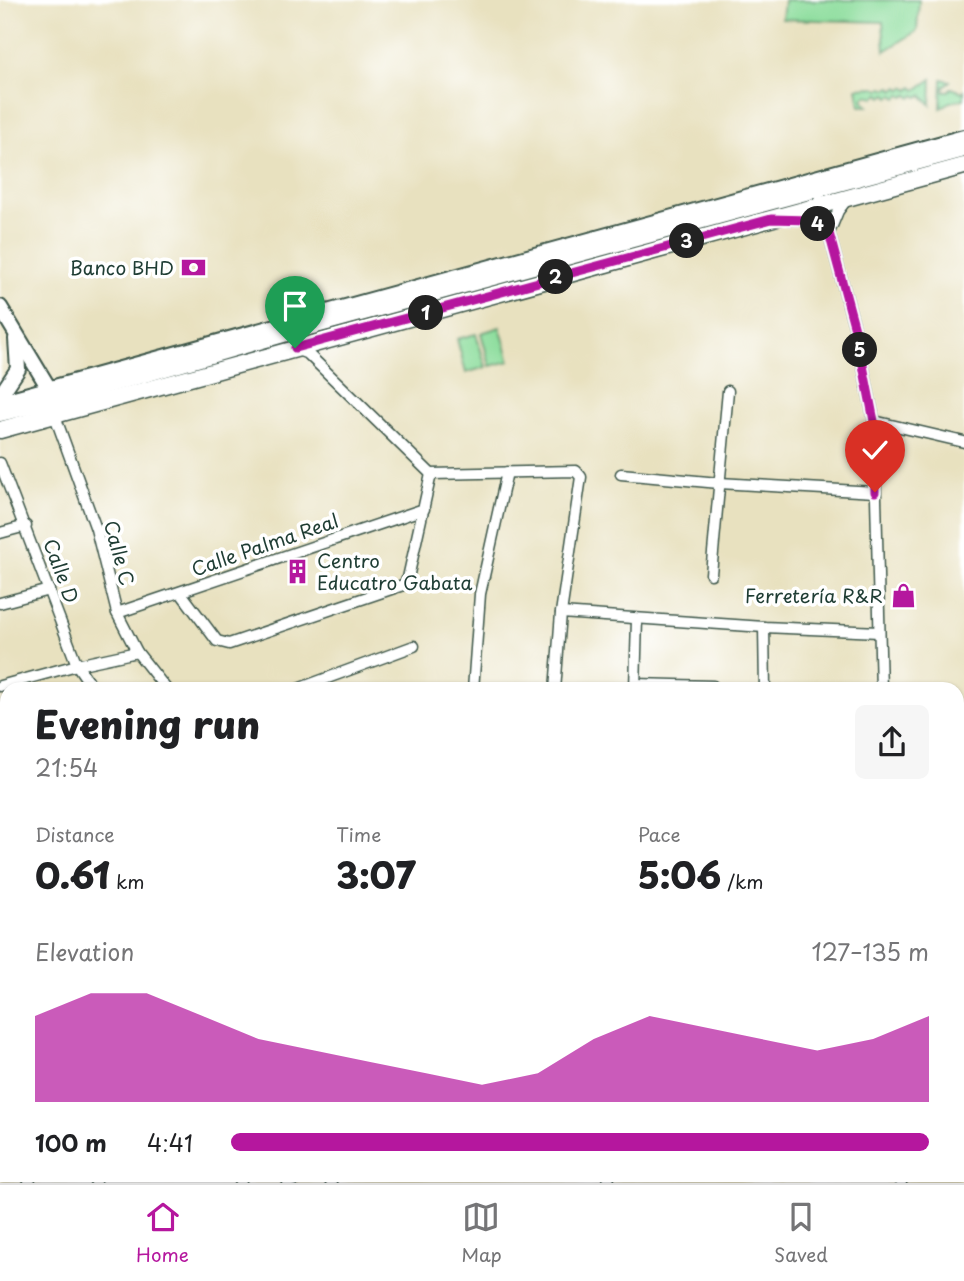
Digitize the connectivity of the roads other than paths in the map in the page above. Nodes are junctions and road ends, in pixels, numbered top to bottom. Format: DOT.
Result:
graph roads {
  1 [pos="964,137"];
  2 [pos="964,149"];
  3 [pos="964,166"];
  4 [pos="819,197"];
  5 [pos="849,198"];
  6 [pos="771,219"];
  7 [pos="829,233"];
  8 [pos="0,306"];
  9 [pos="16,334"];
  10 [pos="295,348"];
  11 [pos="728,391"];
  12 [pos="0,396"];
  13 [pos="0,402"];
  14 [pos="52,402"];
  15 [pos="0,413"];
  16 [pos="874,421"];
  17 [pos="0,430"];
  18 [pos="964,443"];
  19 [pos="0,463"];
  20 [pos="506,472"];
  21 [pos="431,474"];
  22 [pos="621,474"];
  23 [pos="719,483"];
  24 [pos="875,492"];
  25 [pos="424,509"];
  26 [pos="26,526"];
  27 [pos="0,533"];
  28 [pos="711,575"];
  29 [pos="49,590"];
  30 [pos="181,593"];
  31 [pos="0,603"];
  32 [pos="117,613"];
  33 [pos="561,613"];
  34 [pos="637,619"];
  35 [pos="764,627"];
  36 [pos="879,632"];
  37 [pos="414,646"];
  38 [pos="137,652"];
  39 [pos="77,665"];
  40 [pos="15,682"];
  41 [pos="89,682"];
  42 [pos="161,682"];
  43 [pos="318,682"];
  44 [pos="474,682"];
  45 [pos="556,682"];
  46 [pos="635,682"];
  47 [pos="765,682"];
  48 [pos="881,682"];
  1 -- 14 [label="street"];
  2 -- 4 [label="main road"];
  3 -- 5 [label="main road"];
  4 -- 5 [label="main road"];
  4 -- 6 [label="main road"];
  4 -- 7 [label="street"];
  4 -- 14 [label="main road"];
  5 -- 7 [label="street"];
  6 -- 7 [label="street"];
  6 -- 10 [label="main road"];
  7 -- 16 [label="street"];
  8 -- 9 [label="street"];
  9 -- 12 [label="street"];
  9 -- 14 [label="street"];
  10 -- 14 [label="main road"];
  10 -- 21 [label="street"];
  11 -- 23 [label="street"];
  13 -- 14 [label="street"];
  14 -- 15 [label="main road"];
  14 -- 17 [label="main road"];
  14 -- 32 [label="street, Calle C"];
  16 -- 18 [label="street"];
  16 -- 24 [label="street"];
  19 -- 26 [label="street, Calle D"];
  20 -- 21 [label="street"];
  20 -- 33 [label="street"];
  20 -- 44 [label="street"];
  21 -- 25 [label="street"];
  22 -- 23 [label="street"];
  23 -- 24 [label="street"];
  23 -- 28 [label="street"];
  24 -- 36 [label="street"];
  25 -- 30 [label="street, Calle Palma Real"];
  25 -- 30 [label="street"];
  26 -- 27 [label="street"];
  26 -- 29 [label="street, Calle D"];
  29 -- 31 [label="street"];
  29 -- 39 [label="street, Calle D"];
  30 -- 32 [label="street, Calle Palma Real"];
  32 -- 38 [label="street, Calle C"];
  33 -- 34 [label="street"];
  33 -- 45 [label="street"];
  34 -- 35 [label="street"];
  34 -- 46 [label="street"];
  35 -- 36 [label="street"];
  35 -- 47 [label="street"];
  36 -- 48 [label="street"];
  37 -- 43 [label="street"];
  38 -- 39 [label="street"];
  38 -- 42 [label="street, Calle C"];
  39 -- 40 [label="street"];
  39 -- 41 [label="street, Calle D"];
}
